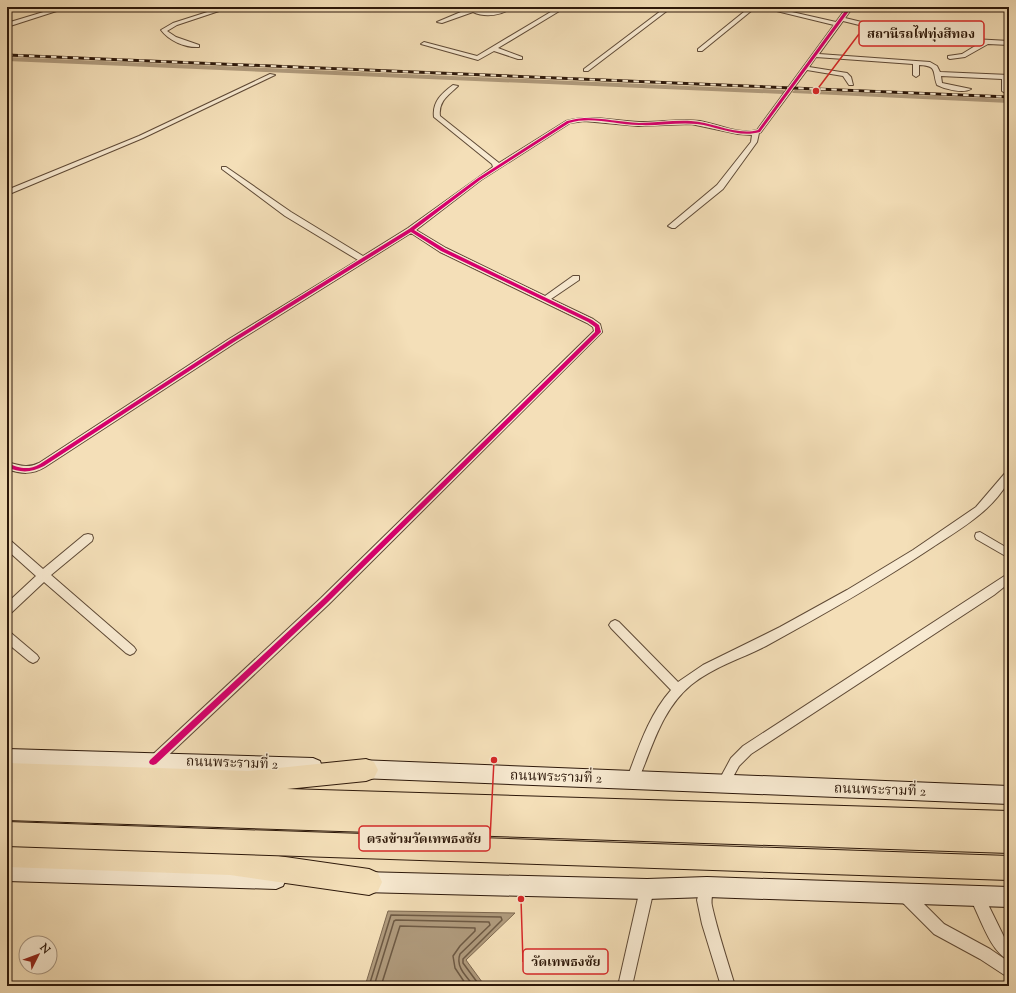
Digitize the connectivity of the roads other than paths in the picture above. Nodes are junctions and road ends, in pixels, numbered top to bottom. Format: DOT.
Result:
graph roads {
  1 [pos="66,7"];
  2 [pos="228,7"];
  3 [pos="511,7"];
  4 [pos="563,7"];
  5 [pos="669,7"];
  6 [pos="753,7"];
  7 [pos="763,7"];
  8 [pos="850,7"];
  9 [pos="440,22"];
  10 [pos="839,22"];
  11 [pos="7,25"];
  12 [pos="986,42"];
  13 [pos="1009,43"];
  14 [pos="424,44"];
  15 [pos="197,46"];
  16 [pos="495,49"];
  17 [pos="700,50"];
  18 [pos="815,54"];
  19 [pos="950,57"];
  20 [pos="520,58"];
  21 [pos="916,63"];
  22 [pos="805,68"];
  23 [pos="586,70"];
  24 [pos="938,74"];
  25 [pos="272,75"];
  26 [pos="916,75"];
  27 [pos="1008,78"];
  28 [pos="851,84"];
  29 [pos="455,86"];
  30 [pos="968,89"];
  31 [pos="1007,90"];
  32 [pos="756,132"];
  33 [pos="224,168"];
  34 [pos="497,168"];
  35 [pos="7,193"];
  36 [pos="672,226"];
  37 [pos="411,230"];
  38 [pos="364,260"];
  39 [pos="576,278"];
  40 [pos="545,300"];
  41 [pos="7,464"];
  42 [pos="1009,474"];
  43 [pos="980,536"];
  44 [pos="88,538"];
  45 [pos="7,544"];
  46 [pos="1009,554"];
  47 [pos="43,575"];
  48 [pos="1009,577"];
  49 [pos="7,610"];
  50 [pos="615,626"];
  51 [pos="7,636"];
  52 [pos="130,650"];
  53 [pos="33,658"];
  54 [pos="678,690"];
  55 [pos="153,762"];
  56 [pos="366,770"];
  57 [pos="9,774"];
  58 [pos="632,781"];
  59 [pos="248,782"];
  60 [pos="723,784"];
  61 [pos="1009,795"];
  62 [pos="359,802"];
  63 [pos="7,808"];
  64 [pos="1009,823"];
  65 [pos="7,830"];
  66 [pos="7,834"];
  67 [pos="1009,841"];
  68 [pos="352,842"];
  69 [pos="7,855"];
  70 [pos="230,862"];
  71 [pos="1009,867"];
  72 [pos="7,871"];
  73 [pos="369,882"];
  74 [pos="707,887"];
  75 [pos="647,889"];
  76 [pos="902,893"];
  77 [pos="976,895"];
  78 [pos="1009,897"];
  79 [pos="1009,953"];
  80 [pos="1009,971"];
  81 [pos="625,986"];
  82 [pos="728,986"];
  1 -- 11 [label="street"];
  2 -- 15 [label="street"];
  3 -- 9 [label="street"];
  4 -- 16 [label="street"];
  5 -- 23 [label="street"];
  6 -- 17 [label="street"];
  7 -- 10 [label="street"];
  8 -- 10 [label="street"];
  10 -- 12 [label="street"];
  10 -- 18 [label="street"];
  12 -- 13 [label="street"];
  12 -- 19 [label="street"];
  14 -- 16 [label="street"];
  16 -- 20 [label="street"];
  18 -- 21 [label="street"];
  18 -- 22 [label="street"];
  21 -- 24 [label="street"];
  21 -- 26 [label="street"];
  22 -- 28 [label="street"];
  22 -- 32 [label="street"];
  24 -- 27 [label="street"];
  24 -- 30 [label="street"];
  25 -- 35 [label="street"];
  27 -- 31 [label="street"];
  29 -- 34 [label="street"];
  32 -- 34 [label="street"];
  32 -- 36 [label="street"];
  33 -- 38 [label="street"];
  34 -- 37 [label="street"];
  37 -- 38 [label="street"];
  37 -- 40 [label="street"];
  38 -- 41 [label="street"];
  39 -- 40 [label="street"];
  40 -- 55 [label="street"];
  42 -- 54 [label="street"];
  43 -- 46 [label="street"];
  44 -- 47 [label="street"];
  45 -- 47 [label="street"];
  47 -- 49 [label="street"];
  47 -- 52 [label="street"];
  48 -- 60 [label="street"];
  50 -- 54 [label="street"];
  51 -- 53 [label="street"];
  54 -- 58 [label="street"];
  55 -- 56 [label="main road, ถนนพระรามที่ 2"];
  55 -- 57 [label="main road, ถนนพระรามที่ 2"];
  56 -- 58 [label="main road, ถนนพระรามที่ 2"];
  56 -- 59 [label="highway"];
  57 -- 59 [label="highway"];
  57 -- 62 [label="highway"];
  58 -- 60 [label="main road, ถนนพระรามที่ 2"];
  59 -- 62 [label="highway"];
  60 -- 61 [label="main road, ถนนพระรามที่ 2"];
  62 -- 64 [label="highway"];
  63 -- 67 [label="highway"];
  65 -- 68 [label="highway"];
  66 -- 71 [label="highway, bridge"];
  68 -- 70 [label="highway"];
  68 -- 71 [label="highway"];
  69 -- 70 [label="highway"];
  70 -- 73 [label="highway"];
  72 -- 73 [label="main road"];
  73 -- 75 [label="main road"];
  74 -- 75 [label="main road"];
  74 -- 76 [label="main road"];
  74 -- 82 [label="street"];
  75 -- 81 [label="street"];
  76 -- 77 [label="main road"];
  76 -- 80 [label="street"];
  77 -- 78 [label="main road"];
  77 -- 79 [label="street"];
}
